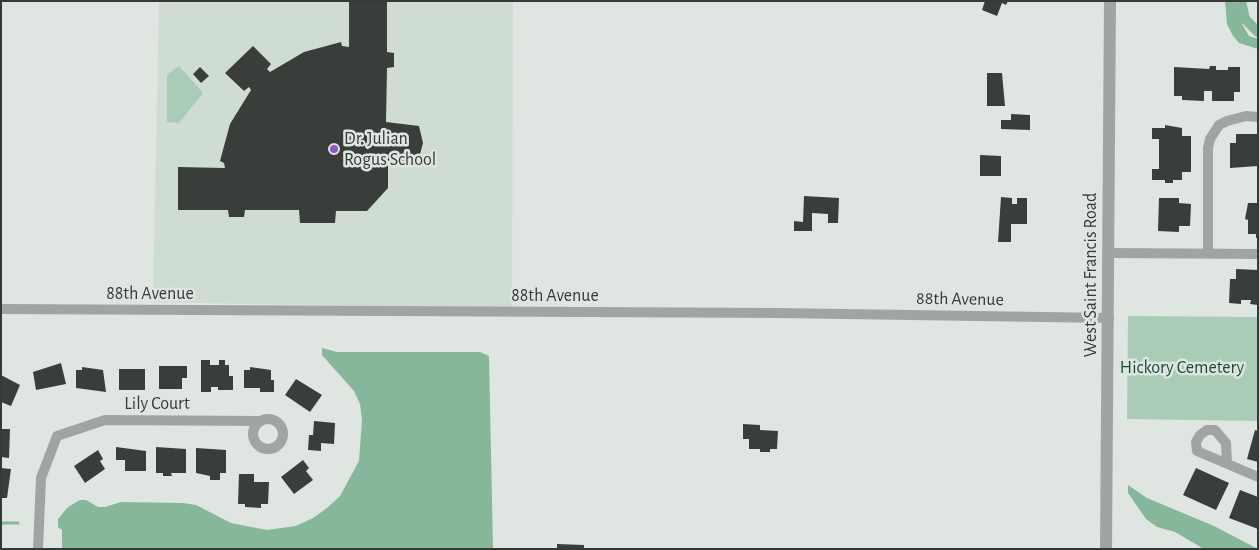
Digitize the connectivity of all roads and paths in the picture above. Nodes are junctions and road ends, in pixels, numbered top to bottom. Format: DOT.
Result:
graph roads {
  1 [pos="1110,1"];
  2 [pos="1258,117"];
  3 [pos="1208,252"];
  4 [pos="1109,253"];
  5 [pos="1258,254"];
  6 [pos="1,309"];
  7 [pos="1108,318"];
  8 [pos="260,421"];
  9 [pos="1227,463"];
  10 [pos="1258,476"];
  11 [pos="38,549"];
  12 [pos="1106,549"];
  1 -- 4 [label="street, West Saint Francis Road"];
  2 -- 3 [label="street"];
  3 -- 4 [label="street"];
  3 -- 5 [label="street"];
  4 -- 7 [label="street, West Saint Francis Road"];
  6 -- 7 [label="street, 88th Avenue"];
  7 -- 12 [label="street, West Saint Francis Road"];
  8 -- 11 [label="street, Lily Court"];
  9 -- 10 [label="street"];
}
